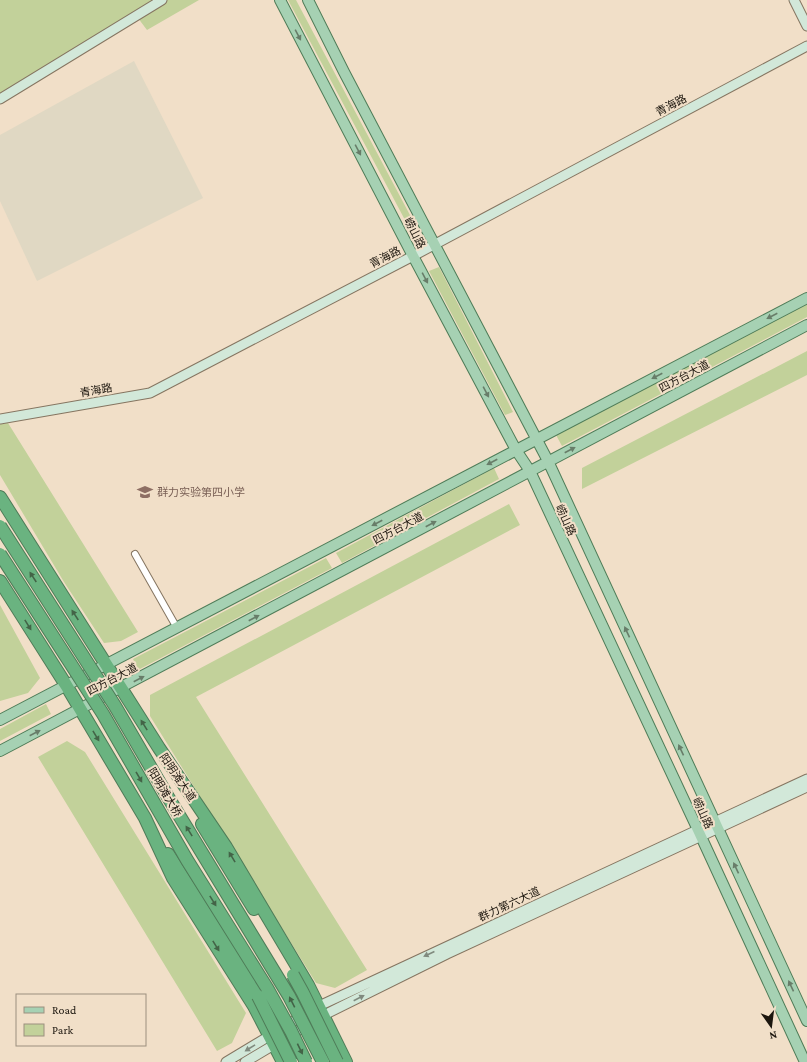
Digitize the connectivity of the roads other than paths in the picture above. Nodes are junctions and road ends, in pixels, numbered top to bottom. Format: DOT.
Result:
graph roads {
  1 [pos="162,0"];
  2 [pos="280,0"];
  3 [pos="308,0"];
  4 [pos="794,0"];
  5 [pos="807,26"];
  6 [pos="807,46"];
  7 [pos="0,99"];
  8 [pos="434,245"];
  9 [pos="413,256"];
  10 [pos="807,298"];
  11 [pos="807,325"];
  12 [pos="0,419"];
  13 [pos="536,438"];
  14 [pos="516,450"];
  15 [pos="548,461"];
  16 [pos="530,471"];
  17 [pos="0,498"];
  18 [pos="0,526"];
  19 [pos="0,554"];
  20 [pos="135,554"];
  21 [pos="0,581"];
  22 [pos="177,628"];
  23 [pos="107,664"];
  24 [pos="66,685"];
  25 [pos="121,688"];
  26 [pos="80,710"];
  27 [pos="0,720"];
  28 [pos="159,748"];
  29 [pos="0,751"];
  30 [pos="807,779"];
  31 [pos="807,787"];
  32 [pos="145,818"];
  33 [pos="716,826"];
  34 [pos="700,833"];
  35 [pos="322,1011"];
  36 [pos="807,1021"];
  37 [pos="272,1040"];
  38 [pos="226,1062"];
  39 [pos="245,1062"];
  40 [pos="283,1062"];
  41 [pos="291,1062"];
  42 [pos="306,1062"];
  43 [pos="322,1062"];
  44 [pos="337,1062"];
  45 [pos="346,1062"];
  46 [pos="805,1062"];
  1 -- 7 [label="street"];
  2 -- 9 [label="main road, 崂山路, one-way"];
  3 -- 8 [label="main road, 崂山路"];
  4 -- 5 [label="street"];
  6 -- 8 [label="street, 青海路"];
  8 -- 9 [label="street, 青海路"];
  8 -- 13 [label="main road, 崂山路"];
  9 -- 12 [label="street, 青海路"];
  9 -- 14 [label="main road, 崂山路, one-way"];
  10 -- 13 [label="main road, 四方台大道, one-way"];
  15 -- 11 [label="main road, 四方台大道, one-way"];
  13 -- 14 [label="main road, 四方台大道"];
  13 -- 15 [label="main road, 崂山路"];
  14 -- 16 [label="main road, 崂山路"];
  14 -- 22 [label="main road, 四方台大道, one-way"];
  15 -- 16 [label="main road, 四方台大道"];
  33 -- 15 [label="main road, 崂山路, one-way"];
  25 -- 16 [label="main road, 四方台大道, one-way"];
  16 -- 34 [label="main road, 崂山路"];
  23 -- 17 [label="highway, 阳明滩大道, one-way"];
  43 -- 18 [label="highway, 阳明滩大桥, one-way, bridge"];
  19 -- 42 [label="highway, 阳明滩大桥, one-way, bridge"];
  20 -- 22 [label="street"];
  21 -- 24 [label="highway, one-way"];
  22 -- 23 [label="main road, 四方台大道"];
  23 -- 24 [label="main road, 四方台大道"];
  23 -- 25 [label="highway, 阳明滩大道"];
  24 -- 26 [label="highway"];
  24 -- 27 [label="main road, 四方台大道"];
  25 -- 26 [label="main road, 四方台大道"];
  28 -- 25 [label="highway, 阳明滩大道, one-way"];
  29 -- 26 [label="main road, 四方台大道, one-way"];
  26 -- 32 [label="highway, one-way"];
  35 -- 28 [label="highway, 阳明滩大道, one-way"];
  28 -- 44 [label="highway, bridge"];
  30 -- 33 [label="street, 群力第六大道"];
  31 -- 33 [label="street, 群力第六大道"];
  32 -- 37 [label="highway, one-way"];
  32 -- 41 [label="highway, bridge"];
  33 -- 34 [label="street, 群力第六大道"];
  36 -- 33 [label="main road, 崂山路, one-way"];
  34 -- 35 [label="street, 群力第六大道"];
  34 -- 46 [label="main road, 崂山路"];
  35 -- 37 [label="street, 群力第六大道"];
  35 -- 45 [label="highway, 阳明滩大道"];
  37 -- 38 [label="street, 群力第六大道, one-way"];
  37 -- 39 [label="street, 群力第六大道"];
  37 -- 40 [label="highway"];
}
